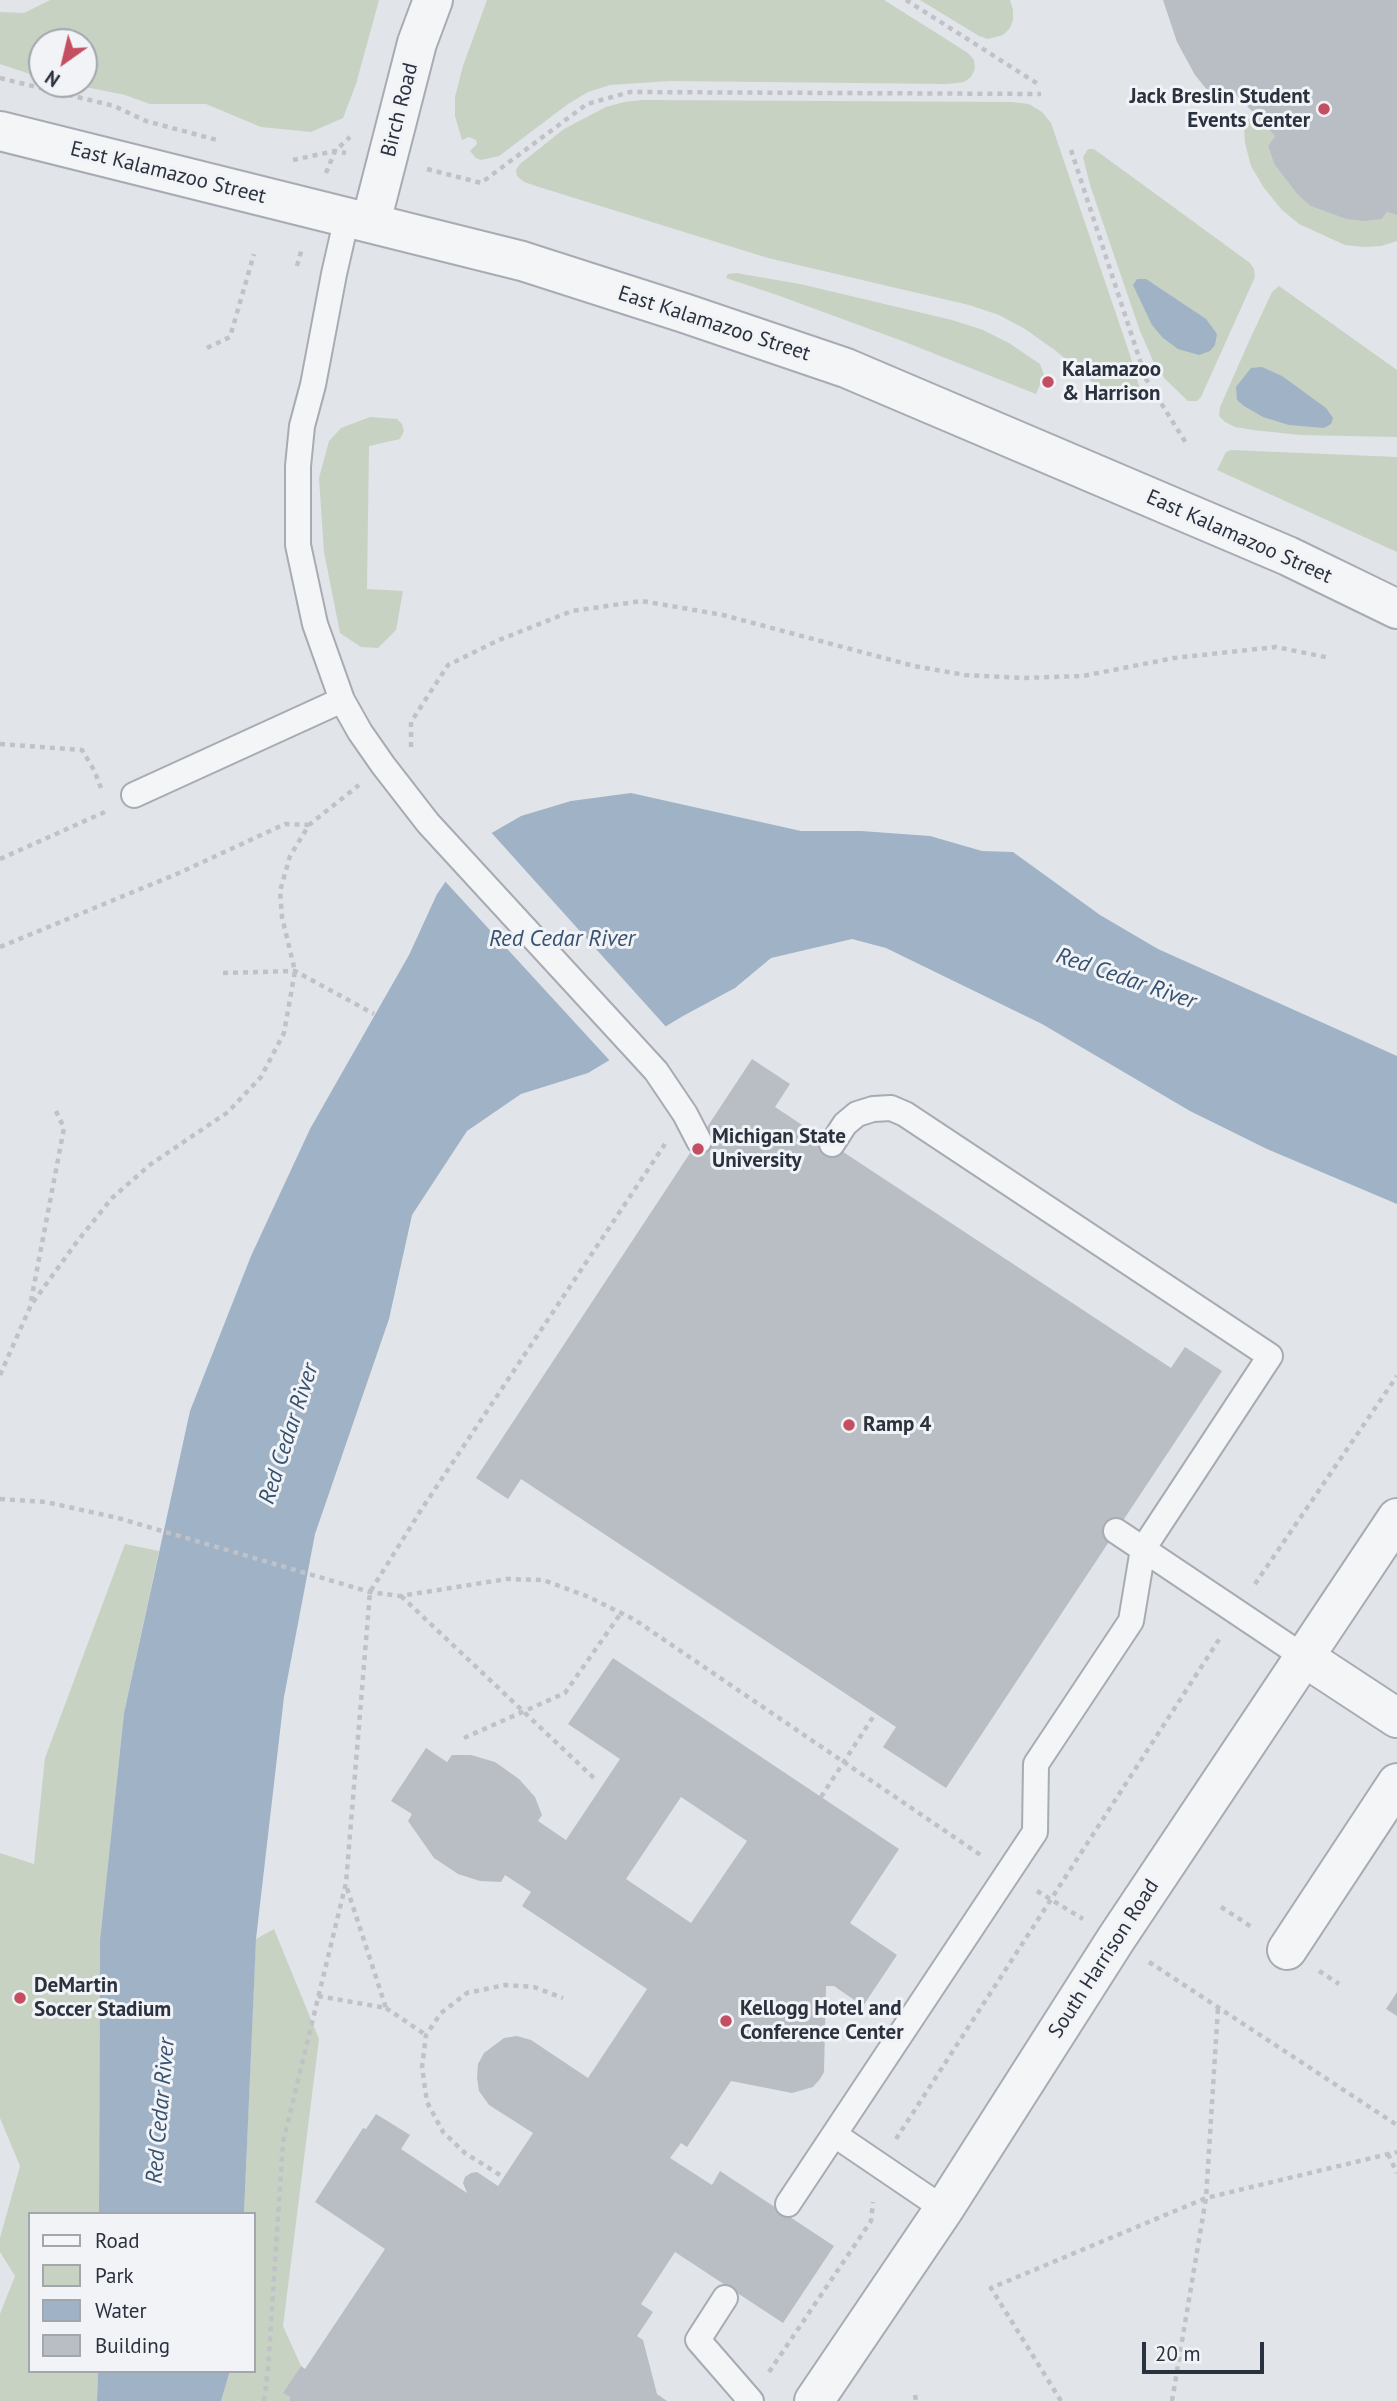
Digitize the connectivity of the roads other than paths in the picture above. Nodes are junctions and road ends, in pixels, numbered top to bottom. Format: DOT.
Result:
graph roads {
  1 [pos="433,0"];
  2 [pos="0,131"];
  3 [pos="359,220"];
  4 [pos="1397,609"];
  5 [pos="342,701"];
  6 [pos="134,795"];
  7 [pos="699,1141"];
  8 [pos="832,1144"];
  9 [pos="1397,1518"];
  10 [pos="1116,1531"];
  11 [pos="1143,1549"];
  12 [pos="1304,1657"];
  13 [pos="1397,1718"];
  14 [pos="1397,1783"];
  15 [pos="1287,1950"];
  16 [pos="835,2135"];
  17 [pos="788,2204"];
  18 [pos="944,2209"];
  19 [pos="725,2298"];
  20 [pos="750,2400"];
  21 [pos="814,2401"];
  1 -- 3 [label="street, Birch Road"];
  2 -- 3 [label="street, East Kalamazoo Street"];
  3 -- 4 [label="street, East Kalamazoo Street"];
  3 -- 5 [label="lane"];
  5 -- 6 [label="lane"];
  5 -- 7 [label="lane"];
  8 -- 11 [label="lane"];
  9 -- 12 [label="street, South Harrison Road"];
  10 -- 11 [label="lane"];
  11 -- 12 [label="lane"];
  11 -- 16 [label="lane"];
  12 -- 13 [label="street"];
  12 -- 18 [label="street, South Harrison Road"];
  14 -- 15 [label="street"];
  16 -- 17 [label="lane"];
  16 -- 18 [label="lane"];
  18 -- 21 [label="street, South Harrison Road"];
  19 -- 20 [label="lane"];
}
